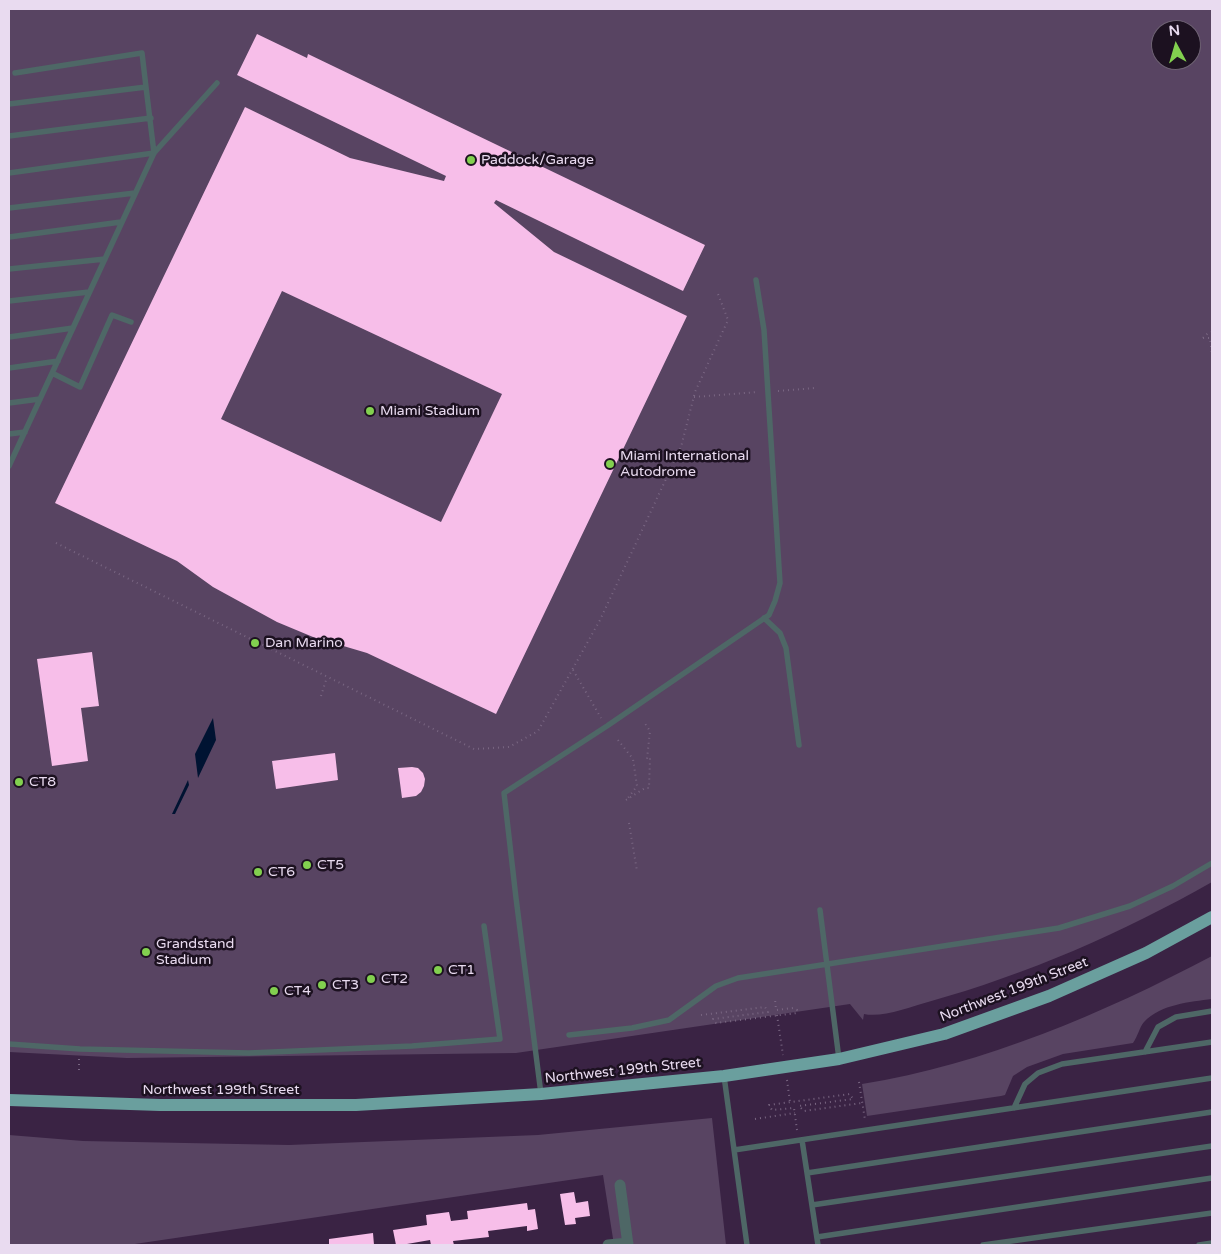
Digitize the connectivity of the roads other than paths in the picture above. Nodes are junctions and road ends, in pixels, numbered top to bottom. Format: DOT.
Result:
graph roads {
  1 [pos="15,73"];
  2 [pos="217,83"];
  3 [pos="146,87"];
  4 [pos="9,104"];
  5 [pos="151,118"];
  6 [pos="9,136"];
  7 [pos="154,153"];
  8 [pos="9,173"];
  9 [pos="135,193"];
  10 [pos="9,208"];
  11 [pos="121,222"];
  12 [pos="9,237"];
  13 [pos="105,259"];
  14 [pos="9,269"];
  15 [pos="756,280"];
  16 [pos="89,292"];
  17 [pos="9,301"];
  18 [pos="131,322"];
  19 [pos="73,328"];
  20 [pos="9,337"];
  21 [pos="58,361"];
  22 [pos="9,368"];
  23 [pos="52,373"];
  24 [pos="40,399"];
  25 [pos="9,403"];
  26 [pos="25,432"];
  27 [pos="9,434"];
  28 [pos="9,466"];
  29 [pos="764,618"];
  30 [pos="799,745"];
  31 [pos="1212,862"];
  32 [pos="820,910"];
  33 [pos="1212,917"];
  34 [pos="484,926"];
  35 [pos="826,964"];
  36 [pos="1212,1011"];
  37 [pos="569,1035"];
  38 [pos="1212,1042"];
  39 [pos="9,1044"];
  40 [pos="1145,1052"];
  41 [pos="839,1059"];
  42 [pos="724,1076"];
  43 [pos="1212,1078"];
  44 [pos="541,1094"];
  45 [pos="9,1100"];
  46 [pos="1014,1108"];
  47 [pos="1212,1112"];
  48 [pos="802,1140"];
  49 [pos="1212,1146"];
  50 [pos="734,1150"];
  51 [pos="807,1173"];
  52 [pos="1212,1178"];
  53 [pos="620,1185"];
  54 [pos="812,1205"];
  55 [pos="1212,1213"];
  56 [pos="817,1237"];
  57 [pos="1212,1243"];
  58 [pos="628,1244"];
  59 [pos="608,1245"];
  60 [pos="747,1245"];
  61 [pos="818,1245"];
  62 [pos="983,1245"];
  63 [pos="1198,1245"];
  1 -- 3 [label="lane"];
  2 -- 7 [label="lane"];
  3 -- 4 [label="lane"];
  3 -- 5 [label="lane"];
  5 -- 6 [label="lane"];
  5 -- 7 [label="lane"];
  7 -- 8 [label="lane"];
  7 -- 9 [label="lane"];
  9 -- 10 [label="lane"];
  9 -- 11 [label="lane"];
  11 -- 12 [label="lane"];
  11 -- 13 [label="lane"];
  13 -- 14 [label="lane"];
  13 -- 16 [label="lane"];
  15 -- 29 [label="lane"];
  16 -- 17 [label="lane"];
  16 -- 19 [label="lane"];
  18 -- 23 [label="lane"];
  19 -- 20 [label="lane"];
  19 -- 21 [label="lane"];
  21 -- 22 [label="lane"];
  21 -- 23 [label="lane"];
  23 -- 24 [label="lane"];
  24 -- 25 [label="lane"];
  24 -- 26 [label="lane"];
  26 -- 27 [label="lane"];
  26 -- 28 [label="lane"];
  29 -- 30 [label="lane"];
  29 -- 44 [label="lane"];
  31 -- 35 [label="lane"];
  32 -- 35 [label="lane"];
  33 -- 41 [label="main road, Northwest 199th Street"];
  34 -- 39 [label="lane"];
  35 -- 37 [label="lane"];
  35 -- 41 [label="lane"];
  36 -- 40 [label="lane"];
  38 -- 40 [label="lane"];
  40 -- 46 [label="lane"];
  41 -- 42 [label="main road, Northwest 199th Street"];
  42 -- 44 [label="main road, Northwest 199th Street"];
  42 -- 50 [label="lane"];
  43 -- 46 [label="lane"];
  44 -- 45 [label="main road, Northwest 199th Street"];
  46 -- 48 [label="lane"];
  47 -- 51 [label="lane"];
  48 -- 50 [label="lane"];
  48 -- 51 [label="lane"];
  49 -- 54 [label="lane"];
  50 -- 60 [label="lane"];
  51 -- 54 [label="lane"];
  52 -- 56 [label="lane"];
  53 -- 58 [label="street"];
  54 -- 56 [label="lane"];
  55 -- 62 [label="lane"];
  56 -- 61 [label="lane"];
  57 -- 63 [label="lane"];
  58 -- 59 [label="street"];
}
